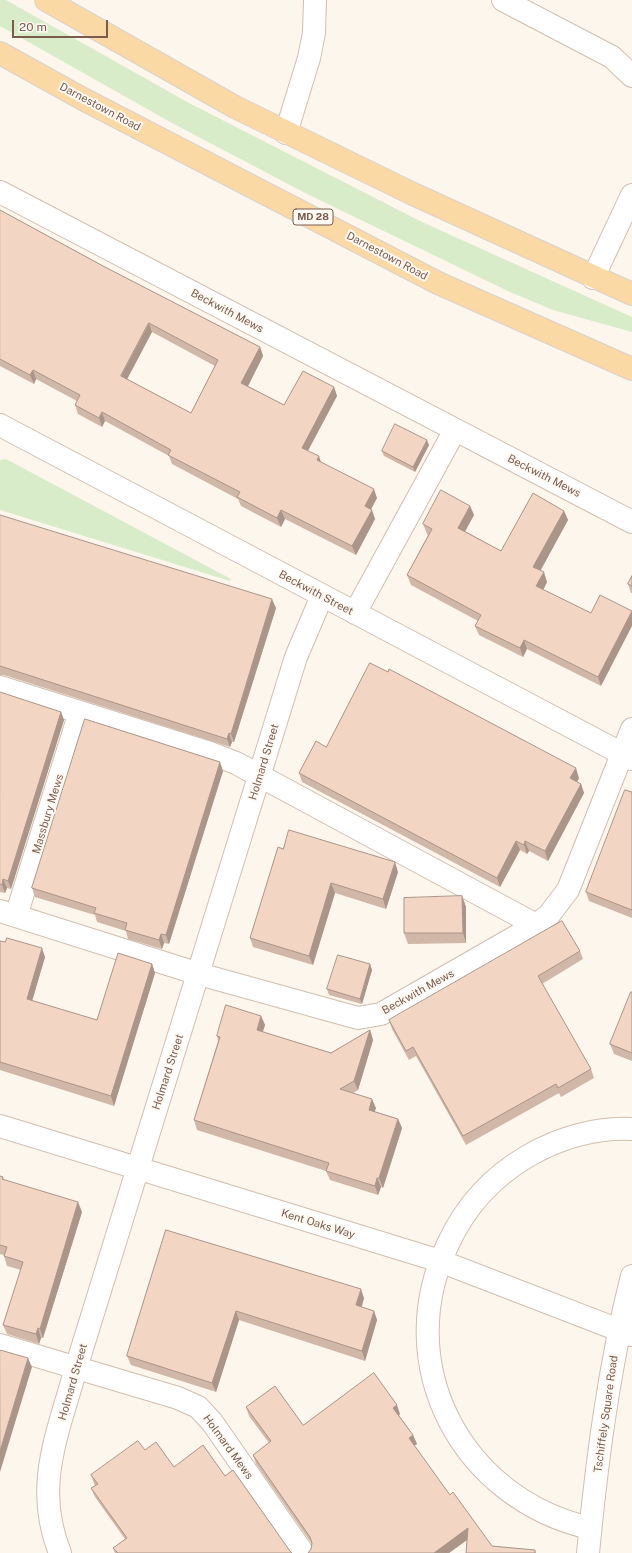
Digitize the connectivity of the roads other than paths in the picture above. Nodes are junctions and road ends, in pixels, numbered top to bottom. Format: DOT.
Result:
graph roads {
  1 [pos="46,0"];
  2 [pos="314,0"];
  3 [pos="503,0"];
  4 [pos="0,53"];
  5 [pos="632,76"];
  6 [pos="286,133"];
  7 [pos="0,192"];
  8 [pos="632,195"];
  9 [pos="593,278"];
  10 [pos="632,294"];
  11 [pos="632,369"];
  12 [pos="0,425"];
  13 [pos="455,430"];
  14 [pos="632,522"];
  15 [pos="322,596"];
  16 [pos="355,613"];
  17 [pos="0,687"];
  18 [pos="80,712"];
  19 [pos="632,729"];
  20 [pos="627,756"];
  21 [pos="260,775"];
  22 [pos="8,914"];
  23 [pos="536,925"];
  24 [pos="199,974"];
  25 [pos="0,1126"];
  26 [pos="632,1129"];
  27 [pos="137,1168"];
  28 [pos="440,1261"];
  29 [pos="632,1276"];
  30 [pos="625,1332"];
  31 [pos="0,1345"];
  32 [pos="76,1368"];
  33 [pos="590,1528"];
  34 [pos="60,1553"];
  35 [pos="303,1553"];
  36 [pos="588,1553"];
  1 -- 6 [label="main road"];
  2 -- 6 [label="street"];
  3 -- 5 [label="street"];
  4 -- 11 [label="main road, Darnestown Road / MD 28"];
  6 -- 9 [label="main road"];
  7 -- 13 [label="street, Beckwith Mews"];
  8 -- 9 [label="street"];
  9 -- 10 [label="main road"];
  12 -- 15 [label="street, Beckwith Street"];
  13 -- 14 [label="street, Beckwith Mews"];
  13 -- 16 [label="street"];
  15 -- 16 [label="street, Beckwith Street"];
  15 -- 21 [label="street, Holmard Street"];
  16 -- 20 [label="street, Beckwith Street"];
  17 -- 18 [label="street"];
  18 -- 21 [label="street"];
  18 -- 22 [label="street, Massbury Mews"];
  19 -- 20 [label="street, Beckwith Mews"];
  20 -- 23 [label="street, Beckwith Mews"];
  21 -- 23 [label="street"];
  21 -- 24 [label="street, Holmard Street"];
  22 -- 24 [label="street, Massbury Mews"];
  23 -- 24 [label="street, Beckwith Mews"];
  24 -- 27 [label="street, Holmard Street"];
  25 -- 27 [label="street, Kent Oaks Way"];
  26 -- 28 [label="street"];
  27 -- 28 [label="street, Kent Oaks Way"];
  27 -- 32 [label="street, Holmard Street"];
  28 -- 30 [label="street, Kent Oaks Way"];
  28 -- 33 [label="street"];
  29 -- 30 [label="street, Tschiffely Square Road"];
  30 -- 33 [label="street, Tschiffely Square Road"];
  31 -- 32 [label="street"];
  32 -- 34 [label="street, Holmard Street"];
  32 -- 35 [label="street, Holmard Mews"];
  33 -- 36 [label="street, Tschiffely Square Road"];
}
